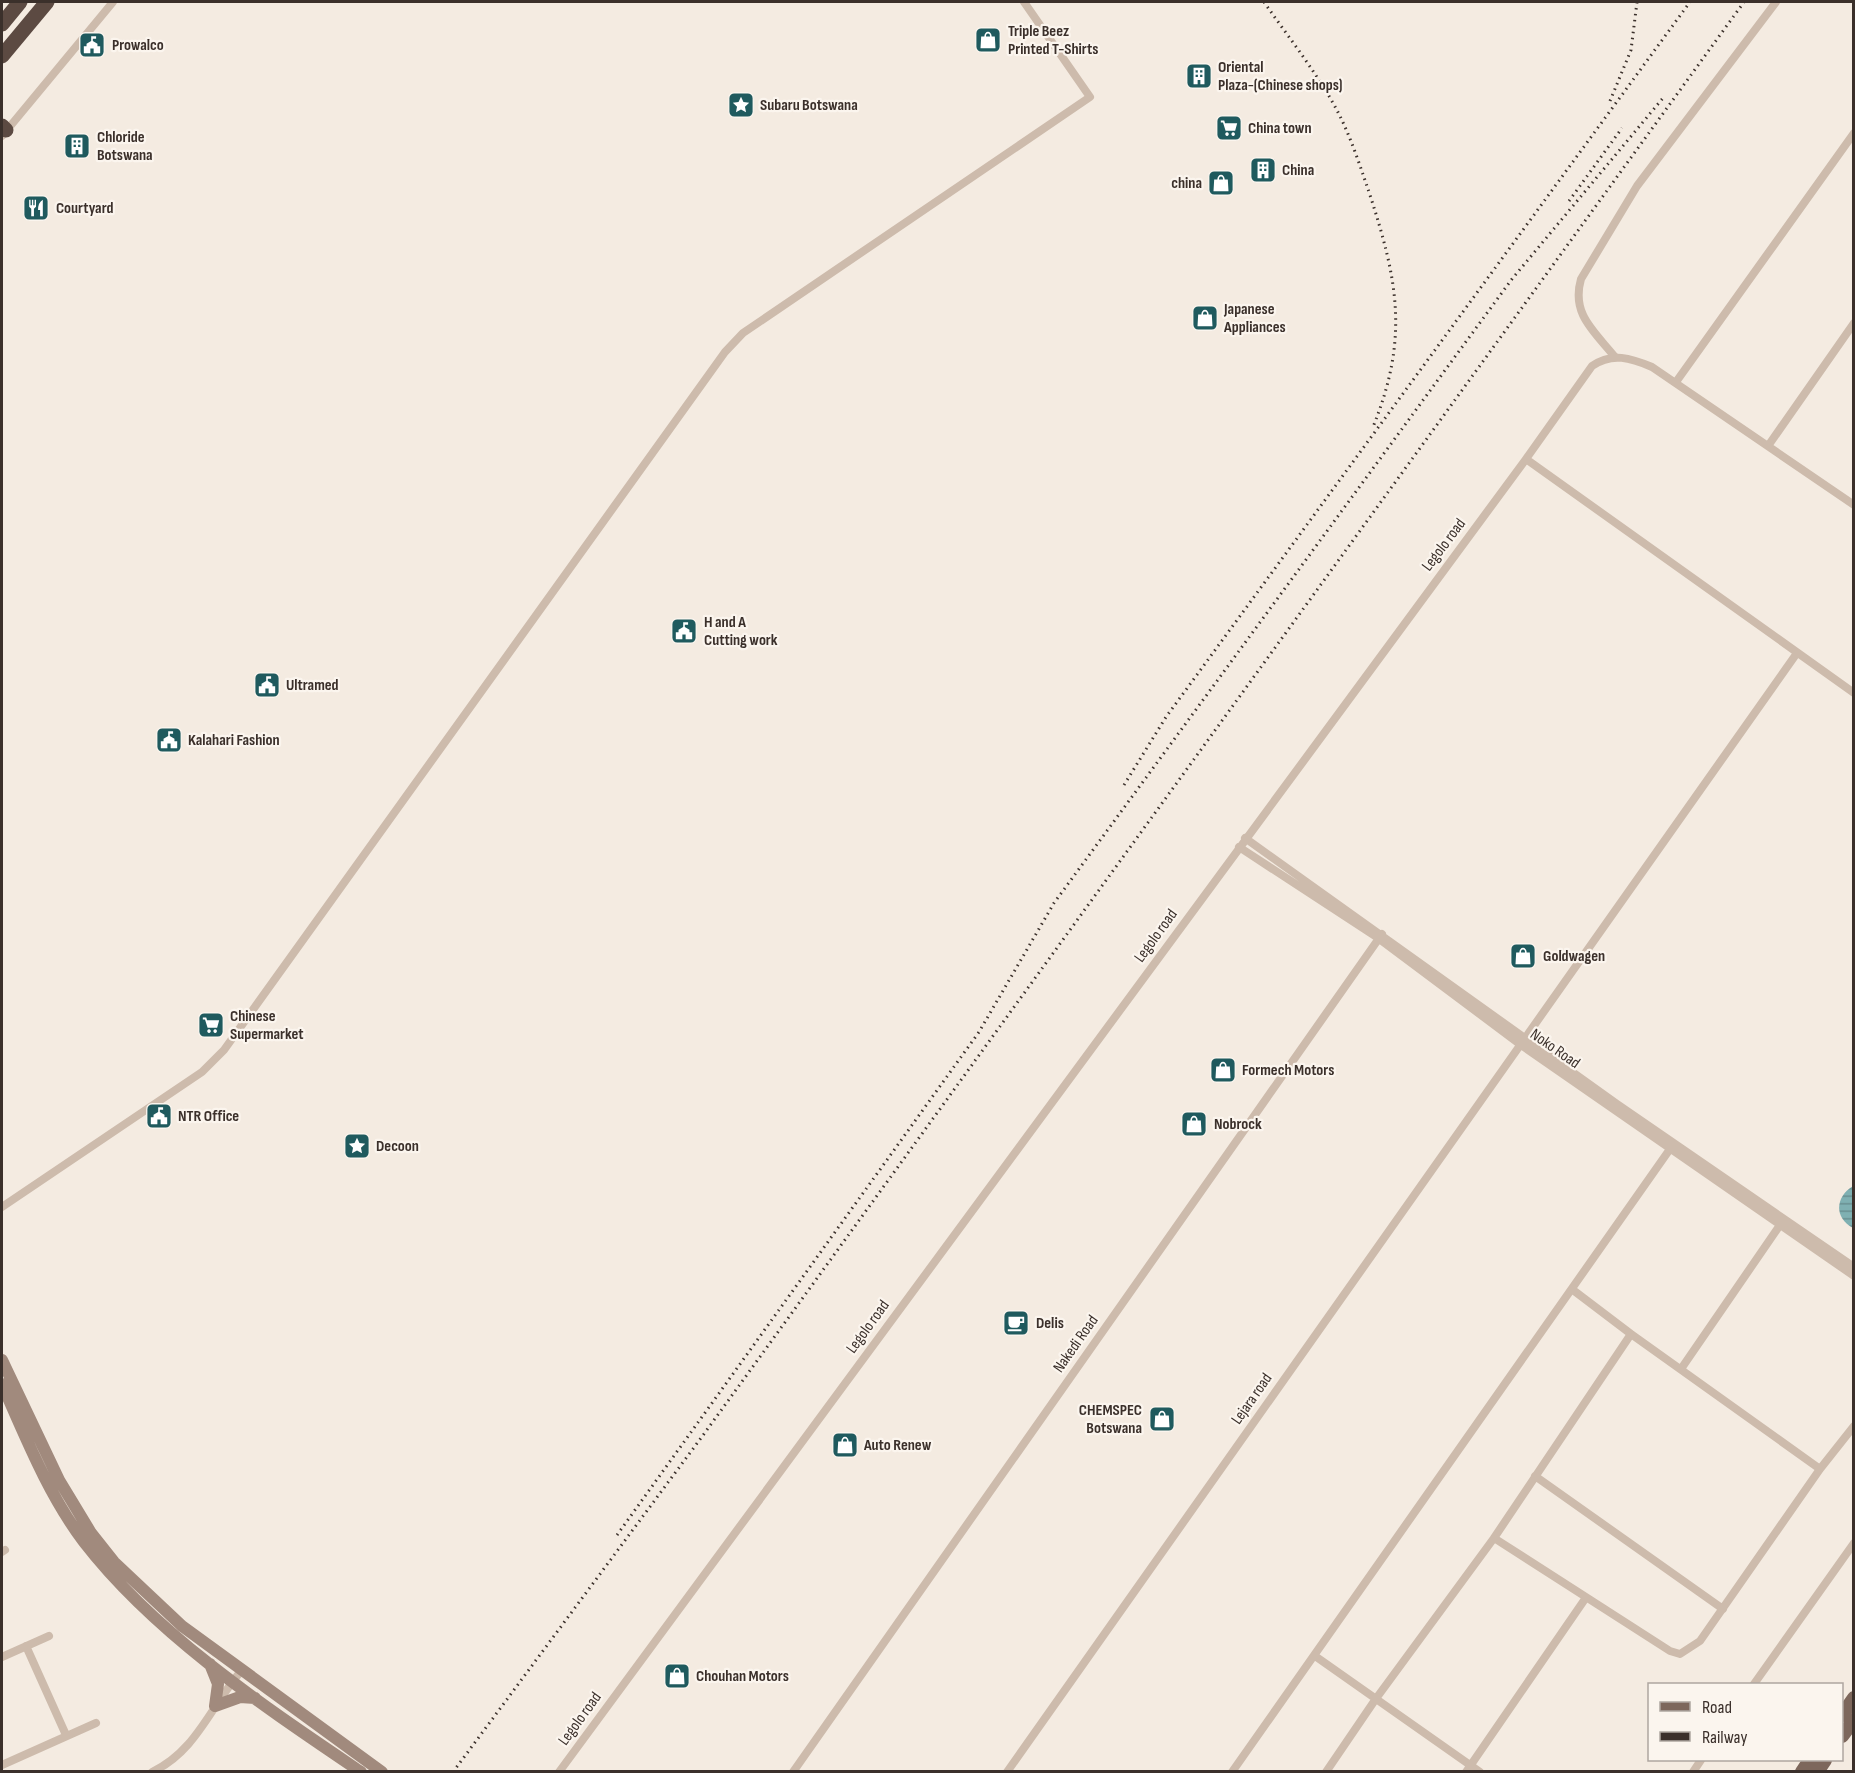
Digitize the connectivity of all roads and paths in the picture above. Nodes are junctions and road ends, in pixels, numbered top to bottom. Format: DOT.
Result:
graph roads {
  1 [pos="20,2"];
  2 [pos="46,2"];
  3 [pos="113,2"];
  4 [pos="1024,2"];
  5 [pos="1776,2"];
  6 [pos="2,24"];
  7 [pos="5,53"];
  8 [pos="3,131"];
  9 [pos="1854,133"];
  10 [pos="1854,324"];
  11 [pos="1615,357"];
  12 [pos="1676,382"];
  13 [pos="1768,446"];
  14 [pos="1526,459"];
  15 [pos="1854,505"];
  16 [pos="1797,653"];
  17 [pos="1854,693"];
  18 [pos="1245,838"];
  19 [pos="1239,847"];
  20 [pos="1380,936"];
  21 [pos="1523,1041"];
  22 [pos="1670,1149"];
  23 [pos="2,1207"];
  24 [pos="1780,1225"];
  25 [pos="1854,1267"];
  26 [pos="1854,1276"];
  27 [pos="1573,1290"];
  28 [pos="1631,1334"];
  29 [pos="2,1360"];
  30 [pos="1681,1369"];
  31 [pos="2,1384"];
  32 [pos="1854,1426"];
  33 [pos="1820,1469"];
  34 [pos="1535,1476"];
  35 [pos="54,1484"];
  36 [pos="1494,1538"];
  37 [pos="1854,1543"];
  38 [pos="1586,1599"];
  39 [pos="1723,1609"];
  40 [pos="49,1636"];
  41 [pos="26,1646"];
  42 [pos="1315,1656"];
  43 [pos="2,1657"];
  44 [pos="209,1661"];
  45 [pos="242,1671"];
  46 [pos="232,1681"];
  47 [pos="1755,1683"];
  48 [pos="1854,1698"];
  49 [pos="256,1699"];
  50 [pos="1375,1700"];
  51 [pos="216,1706"];
  52 [pos="1843,1714"];
  53 [pos="1854,1720"];
  54 [pos="96,1723"];
  55 [pos="66,1735"];
  56 [pos="1843,1735"];
  57 [pos="2,1765"];
  58 [pos="1468,1768"];
  59 [pos="152,1772"];
  60 [pos="361,1772"];
  61 [pos="382,1772"];
  62 [pos="559,1772"];
  63 [pos="793,1772"];
  64 [pos="1007,1772"];
  65 [pos="1232,1772"];
  66 [pos="1326,1772"];
  67 [pos="1480,1772"];
  1 -- 6 [label="highway"];
  2 -- 7 [label="highway"];
  3 -- 8 [label="street"];
  4 -- 23 [label="street"];
  5 -- 11 [label="street"];
  9 -- 12 [label="street"];
  10 -- 13 [label="street"];
  11 -- 12 [label="street"];
  11 -- 14 [label="street, Legolo road"];
  12 -- 13 [label="street"];
  13 -- 15 [label="street"];
  14 -- 16 [label="street"];
  14 -- 18 [label="street, Legolo road"];
  16 -- 17 [label="street"];
  16 -- 21 [label="street, Lejara road"];
  18 -- 19 [label="street, Legolo road"];
  18 -- 20 [label="street"];
  19 -- 20 [label="street, Noko Road"];
  19 -- 62 [label="street, Legolo road"];
  20 -- 21 [label="street, Noko Road"];
  20 -- 63 [label="street, Nakedi Road"];
  21 -- 22 [label="street, Noko Road"];
  21 -- 25 [label="street"];
  21 -- 64 [label="street, Lejara road"];
  22 -- 24 [label="street, Noko Road"];
  22 -- 27 [label="street"];
  24 -- 26 [label="street, Noko Road"];
  24 -- 30 [label="street"];
  27 -- 28 [label="street"];
  27 -- 42 [label="street"];
  28 -- 30 [label="street"];
  28 -- 34 [label="street"];
  29 -- 35 [label="main road"];
  30 -- 33 [label="street"];
  31 -- 35 [label="main road"];
  32 -- 33 [label="street"];
  33 -- 39 [label="street"];
  34 -- 36 [label="street"];
  34 -- 39 [label="street"];
  35 -- 44 [label="main road"];
  35 -- 45 [label="main road"];
  36 -- 38 [label="street"];
  36 -- 50 [label="street"];
  37 -- 47 [label="street"];
  38 -- 39 [label="street"];
  38 -- 58 [label="street"];
  40 -- 41 [label="street"];
  41 -- 43 [label="street"];
  41 -- 55 [label="street"];
  42 -- 50 [label="street"];
  42 -- 65 [label="street"];
  44 -- 46 [label="main road"];
  44 -- 51 [label="main road"];
  45 -- 46 [label="street"];
  45 -- 61 [label="main road"];
  46 -- 49 [label="main road"];
  46 -- 51 [label="street"];
  48 -- 52 [label="main road"];
  49 -- 51 [label="main road"];
  49 -- 60 [label="main road"];
  50 -- 58 [label="street"];
  50 -- 66 [label="street"];
  51 -- 59 [label="street"];
  53 -- 56 [label="main road"];
  54 -- 55 [label="street"];
  55 -- 57 [label="street"];
  58 -- 67 [label="street"];
}
